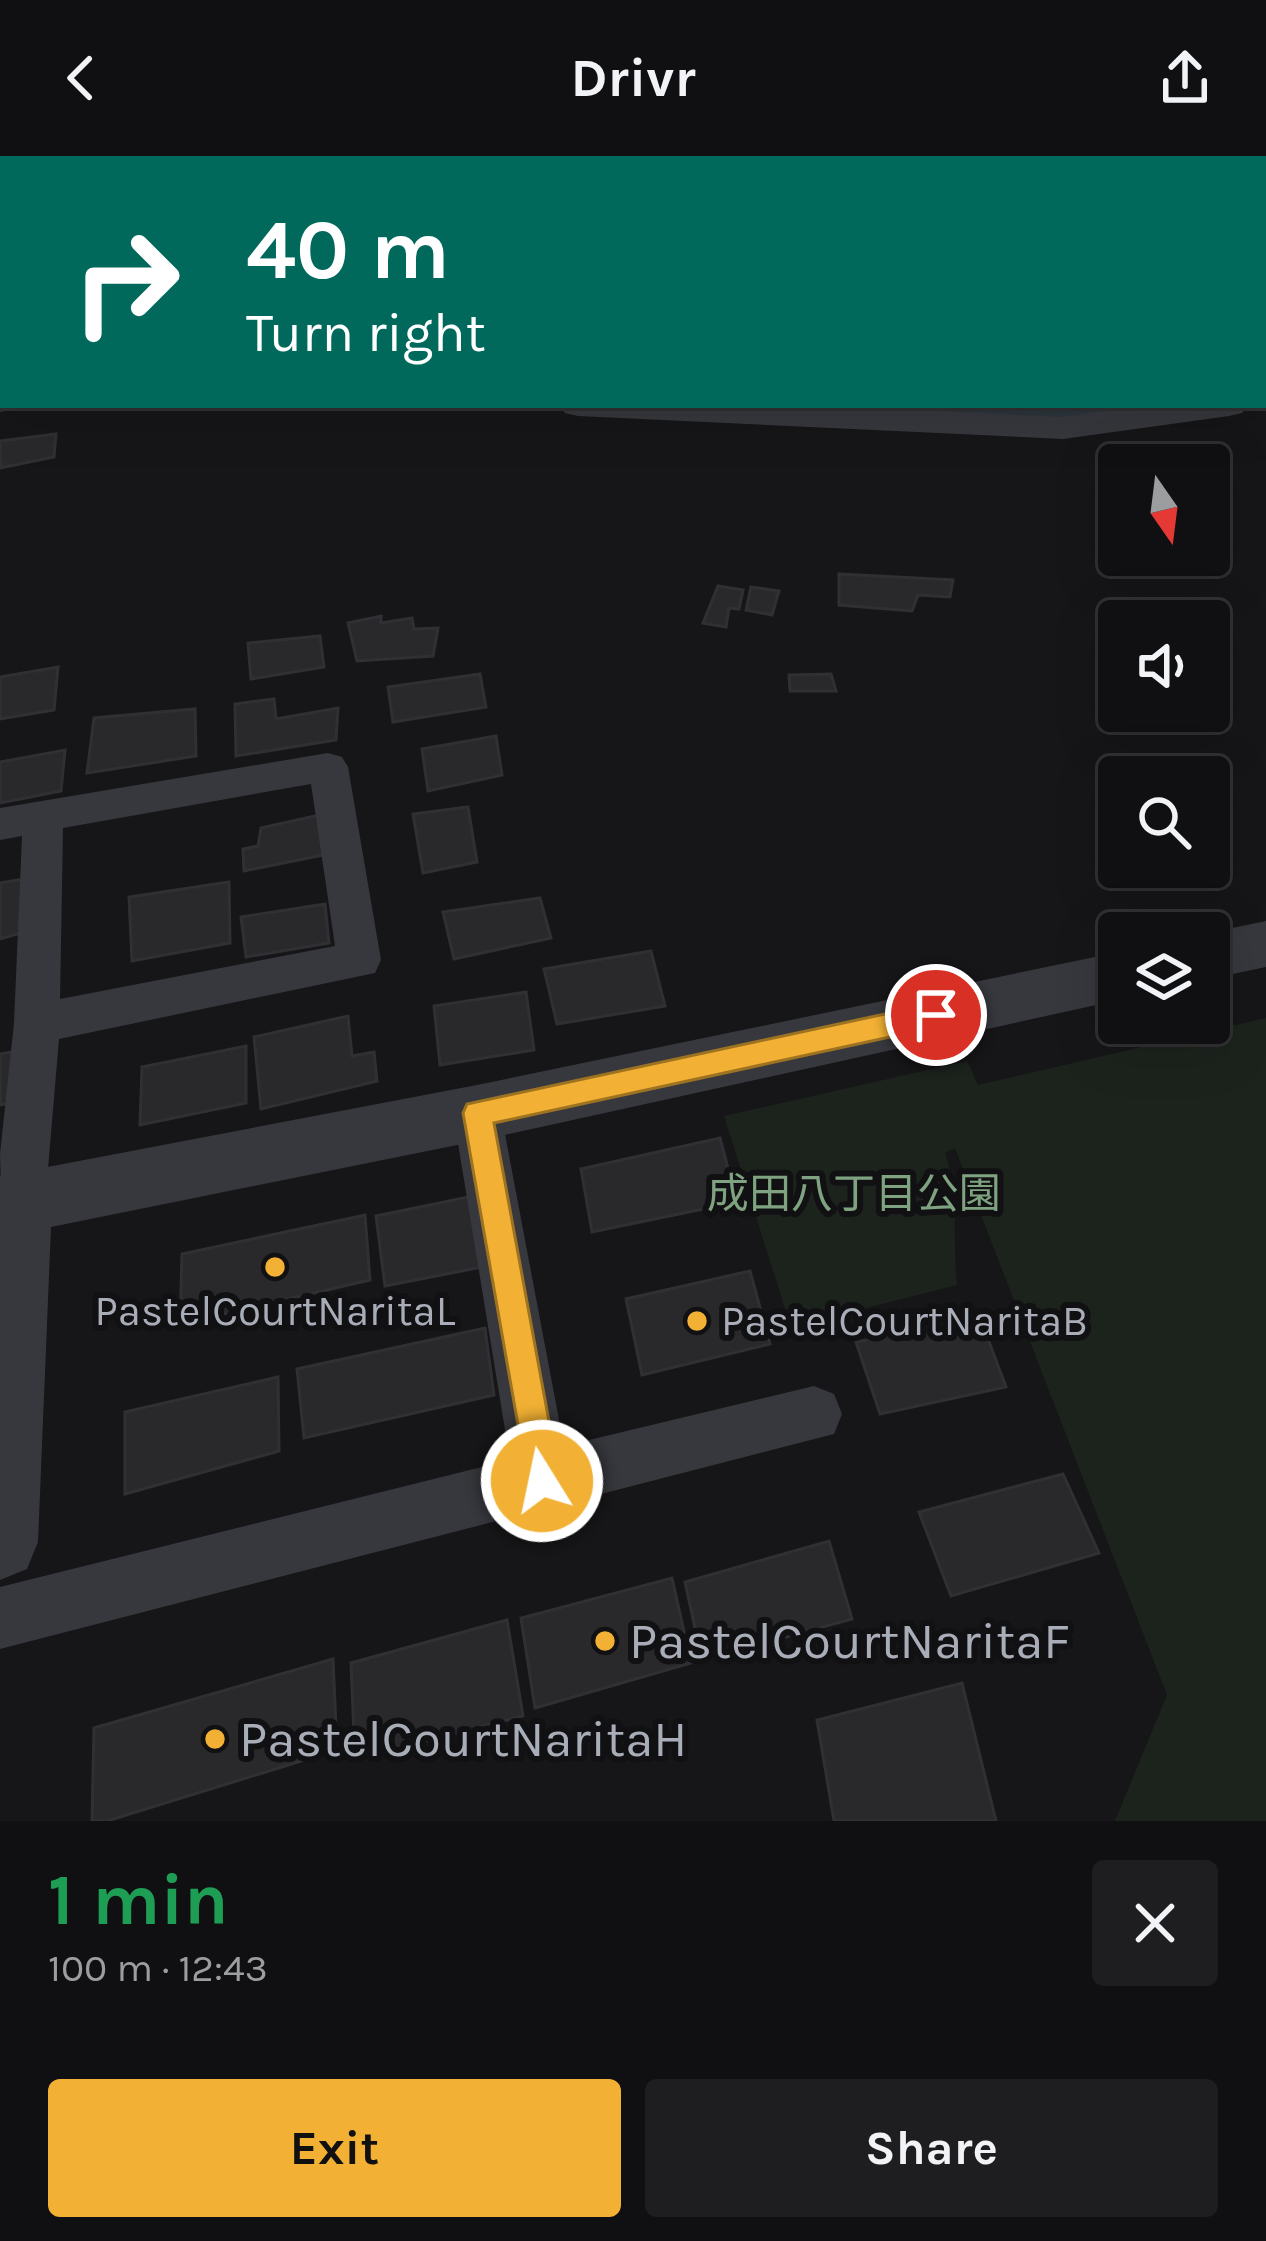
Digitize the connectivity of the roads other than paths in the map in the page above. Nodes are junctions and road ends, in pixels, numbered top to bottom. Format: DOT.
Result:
graph roads {
  1 [pos="641,408"];
  2 [pos="1207,408"];
  3 [pos="21,820"];
  4 [pos="1266,944"];
  5 [pos="1230,952"];
  6 [pos="1098,980"];
  7 [pos="37,1023"];
  8 [pos="477,1113"];
  9 [pos="10,1206"];
  10 [pos="814,1414"];
  11 [pos="542,1481"];
  12 [pos="0,1542"];
  13 [pos="0,1618"];
  1 -- 2 [label="street"];
  3 -- 7 [label="street"];
  3 -- 7 [label="street"];
  4 -- 5 [label="street"];
  6 -- 8 [label="street"];
  7 -- 9 [label="street"];
  8 -- 9 [label="street"];
  8 -- 11 [label="street"];
  9 -- 12 [label="street"];
  10 -- 11 [label="street"];
  11 -- 13 [label="street"];
}
